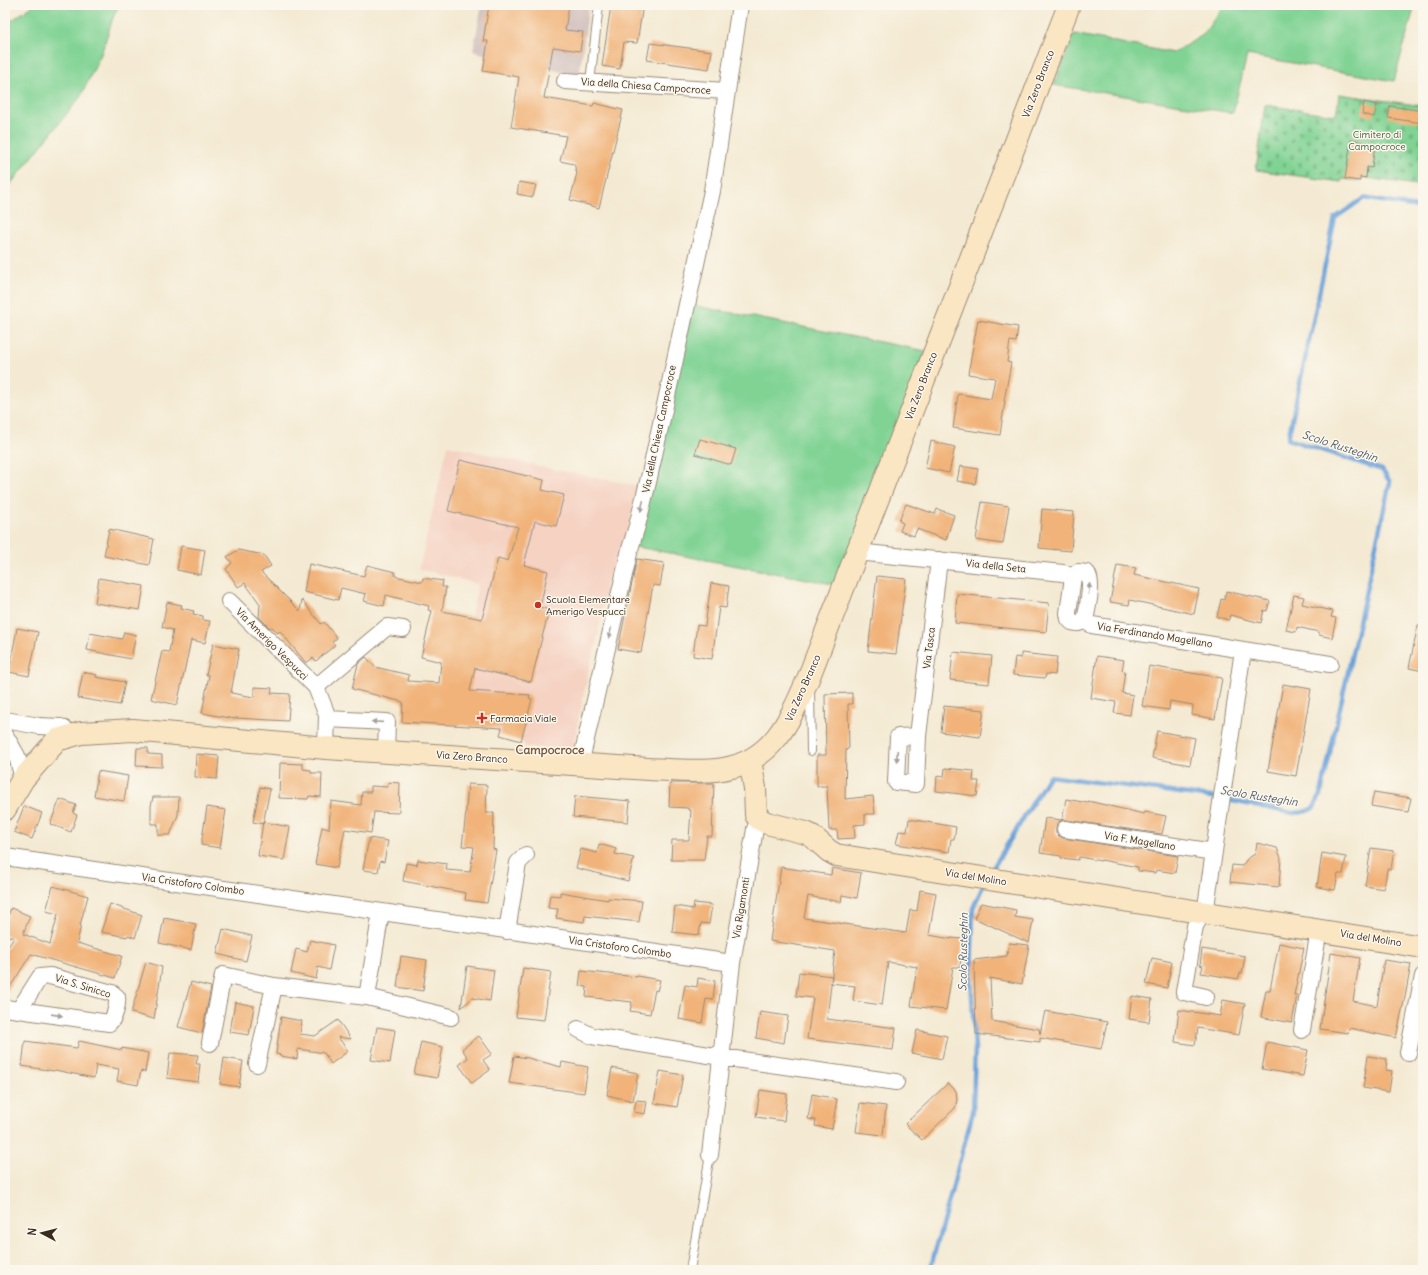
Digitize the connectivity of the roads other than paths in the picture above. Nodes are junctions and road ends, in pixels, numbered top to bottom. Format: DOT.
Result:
graph roads {
  1 [pos="599,5"];
  2 [pos="740,5"];
  3 [pos="1069,5"];
  4 [pos="565,81"];
  5 [pos="590,82"];
  6 [pos="727,91"];
  7 [pos="857,552"];
  8 [pos="939,560"];
  9 [pos="1073,577"];
  10 [pos="228,601"];
  11 [pos="403,629"];
  12 [pos="1243,650"];
  13 [pos="1330,664"];
  14 [pos="806,685"];
  15 [pos="316,687"];
  16 [pos="327,719"];
  17 [pos="5,720"];
  18 [pos="5,735"];
  19 [pos="74,735"];
  20 [pos="918,736"];
  21 [pos="326,748"];
  22 [pos="811,751"];
  23 [pos="386,752"];
  24 [pos="749,761"];
  25 [pos="580,764"];
  26 [pos="23,779"];
  27 [pos="5,810"];
  28 [pos="759,819"];
  29 [pos="1065,829"];
  30 [pos="1214,852"];
  31 [pos="526,855"];
  32 [pos="5,857"];
  33 [pos="381,912"];
  34 [pos="1202,913"];
  35 [pos="1319,930"];
  36 [pos="507,931"];
  37 [pos="1423,947"];
  38 [pos="732,963"];
  39 [pos="1423,976"];
  40 [pos="274,986"];
  41 [pos="367,997"];
  42 [pos="1206,997"];
  43 [pos="12,1009"];
  44 [pos="451,1017"];
  45 [pos="578,1029"];
  46 [pos="1302,1030"];
  47 [pos="210,1043"];
  48 [pos="1408,1053"];
  49 [pos="721,1057"];
  50 [pos="257,1064"];
  51 [pos="896,1082"];
  52 [pos="710,1155"];
  53 [pos="690,1270"];
  1 -- 5 [label="lane"];
  2 -- 6 [label="street, Via della Chiesa Campocroce"];
  3 -- 7 [label="street, Via Zero Branco"];
  4 -- 5 [label="street, Via della Chiesa Campocroce"];
  5 -- 6 [label="street, Via della Chiesa Campocroce"];
  6 -- 25 [label="street, Via della Chiesa Campocroce, one-way"];
  7 -- 8 [label="street, Via della Seta"];
  7 -- 14 [label="street, Via Zero Branco"];
  8 -- 9 [label="street, Via della Seta"];
  8 -- 20 [label="street, Via Tasca"];
  9 -- 12 [label="street, Via Ferdinando Magellano"];
  10 -- 15 [label="street, Via Amerigo Vespucci"];
  11 -- 15 [label="street, Via Amerigo Vespucci"];
  12 -- 13 [label="street, Via Ferdinando Magellano"];
  12 -- 30 [label="street"];
  14 -- 22 [label="lane"];
  14 -- 24 [label="street, Via Zero Branco"];
  15 -- 16 [label="street, Via Amerigo Vespucci"];
  16 -- 21 [label="street, Via Amerigo Vespucci"];
  23 -- 16 [label="street, one-way"];
  17 -- 19 [label="street"];
  18 -- 26 [label="street"];
  19 -- 21 [label="street, Via Zero Branco"];
  19 -- 26 [label="street, Via Zero Branco"];
  21 -- 23 [label="street, Via Zero Branco"];
  23 -- 25 [label="street, Via Zero Branco"];
  24 -- 25 [label="street, Via Zero Branco"];
  24 -- 28 [label="street, Via Rigamonti"];
  26 -- 27 [label="street, Via Zero Branco"];
  28 -- 34 [label="street, Via del Molino"];
  28 -- 38 [label="street, Via Rigamonti"];
  29 -- 30 [label="street, Via F. Magellano"];
  30 -- 34 [label="street"];
  31 -- 36 [label="street"];
  32 -- 33 [label="street, Via Cristoforo Colombo"];
  33 -- 36 [label="street, Via Cristoforo Colombo"];
  33 -- 41 [label="street"];
  34 -- 35 [label="street, Via del Molino"];
  34 -- 42 [label="street"];
  35 -- 37 [label="street, Via del Molino"];
  35 -- 46 [label="street"];
  36 -- 38 [label="street, Via Cristoforo Colombo"];
  38 -- 49 [label="street, Via Rigamonti"];
  39 -- 48 [label="street"];
  40 -- 41 [label="street"];
  40 -- 47 [label="street"];
  40 -- 50 [label="street"];
  41 -- 44 [label="street"];
  43 -- 43 [label="street, Via S. Sinicco, one-way"];
  45 -- 49 [label="street"];
  49 -- 51 [label="street"];
  49 -- 52 [label="street, Via Rigamonti"];
  52 -- 53 [label="lane"];
}
